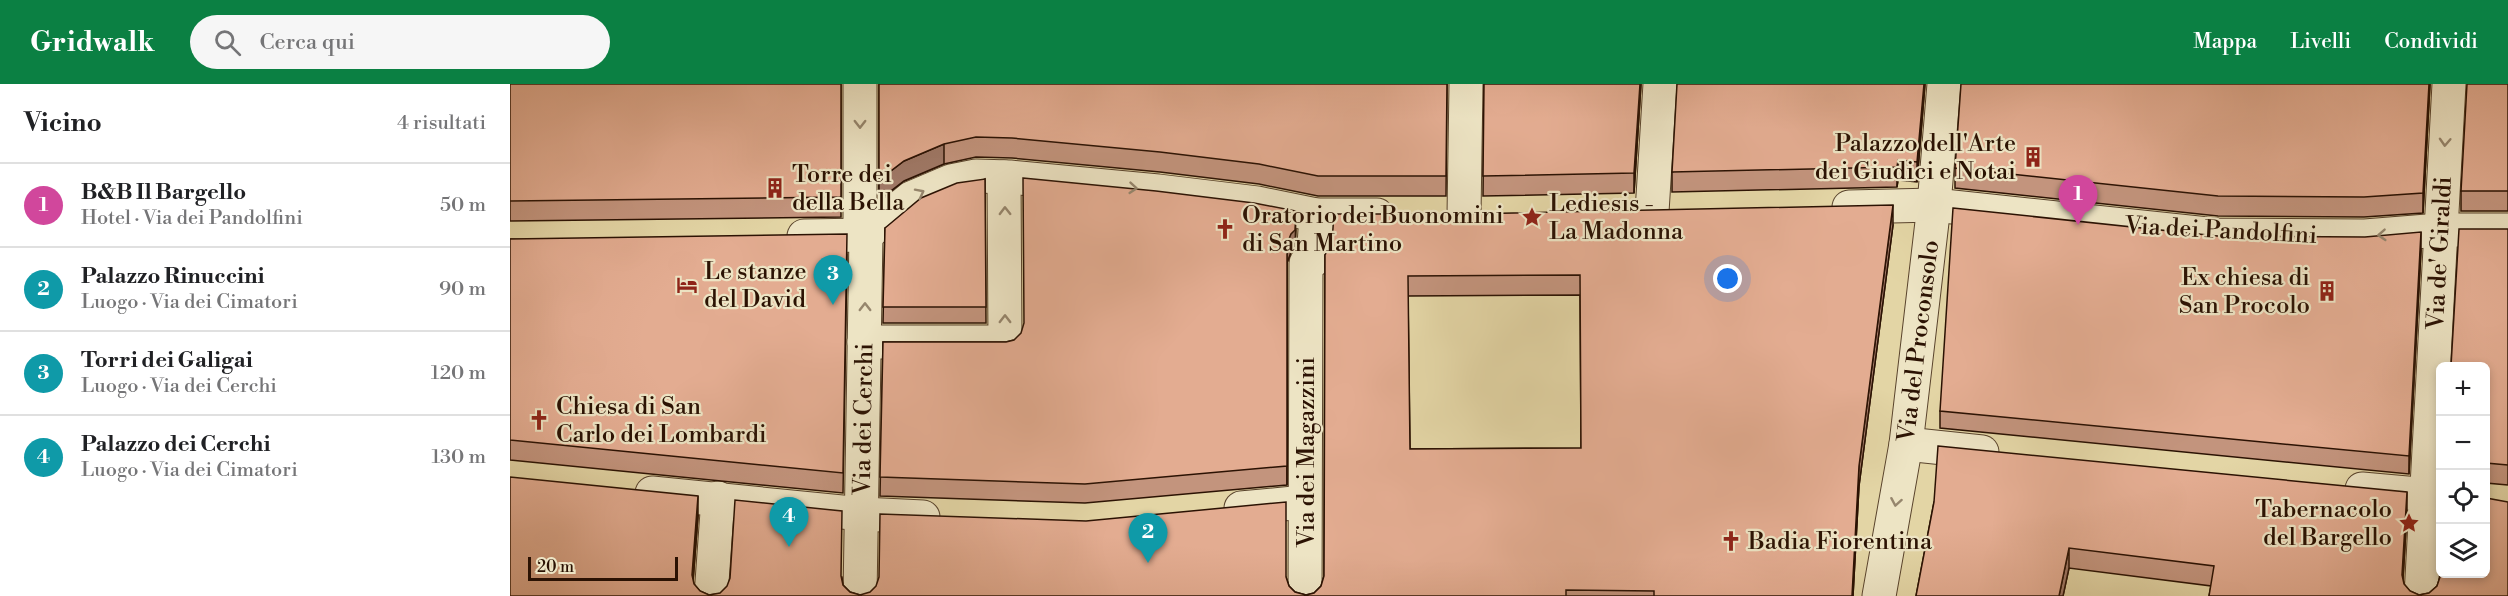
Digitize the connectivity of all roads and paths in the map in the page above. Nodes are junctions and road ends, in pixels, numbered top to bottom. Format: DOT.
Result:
graph roads {
  1 [pos="860,84"];
  2 [pos="1466,84"];
  3 [pos="1660,84"];
  4 [pos="1944,84"];
  5 [pos="2449,84"];
  6 [pos="1008,178"];
  7 [pos="1934,206"];
  8 [pos="1816,208"];
  9 [pos="1688,211"];
  10 [pos="1652,212"];
  11 [pos="1617,213"];
  12 [pos="1316,215"];
  13 [pos="2440,230"];
  14 [pos="2508,230"];
  15 [pos="772,236"];
  16 [pos="862,237"];
  17 [pos="864,342"];
  18 [pos="1906,444"];
  19 [pos="2007,454"];
  20 [pos="2328,485"];
  21 [pos="619,490"];
  22 [pos="2434,496"];
  23 [pos="718,498"];
  24 [pos="1304,502"];
  25 [pos="1212,511"];
  26 [pos="862,514"];
  27 [pos="953,518"];
  28 [pos="711,596"];
  29 [pos="860,596"];
  30 [pos="1305,596"];
  31 [pos="1879,596"];
  32 [pos="2421,596"];
  1 -- 16 [label="street, Via dei Cerchi, one-way"];
  2 -- 12 [label="street"];
  3 -- 10 [label="street"];
  4 -- 7 [label="street, Via del Proconsolo"];
  5 -- 13 [label="street, Via de' Giraldi, one-way"];
  6 -- 12 [label="street, one-way"];
  16 -- 6 [label="street, one-way"];
  17 -- 6 [label="street, one-way"];
  7 -- 8 [label="street, Via dei Pandolfini"];
  13 -- 7 [label="street, Via dei Pandolfini, one-way"];
  7 -- 18 [label="street, Via del Proconsolo"];
  9 -- 10 [label="street"];
  10 -- 11 [label="street"];
  12 -- 24 [label="street, Via dei Magazzini"];
  13 -- 14 [label="street, Via dei Pandolfini"];
  13 -- 22 [label="street, Via de' Giraldi"];
  15 -- 16 [label="street"];
  17 -- 16 [label="street, Via dei Cerchi, one-way"];
  17 -- 26 [label="street, Via dei Cerchi"];
  18 -- 19 [label="street"];
  18 -- 31 [label="street, Via del Proconsolo, one-way"];
  20 -- 22 [label="street"];
  21 -- 23 [label="street"];
  22 -- 32 [label="street, Via de' Giraldi"];
  23 -- 26 [label="street"];
  23 -- 28 [label="street"];
  24 -- 25 [label="street"];
  24 -- 30 [label="street, Via dei Magazzini"];
  26 -- 27 [label="street"];
  26 -- 29 [label="street, Via dei Cerchi"];
}
